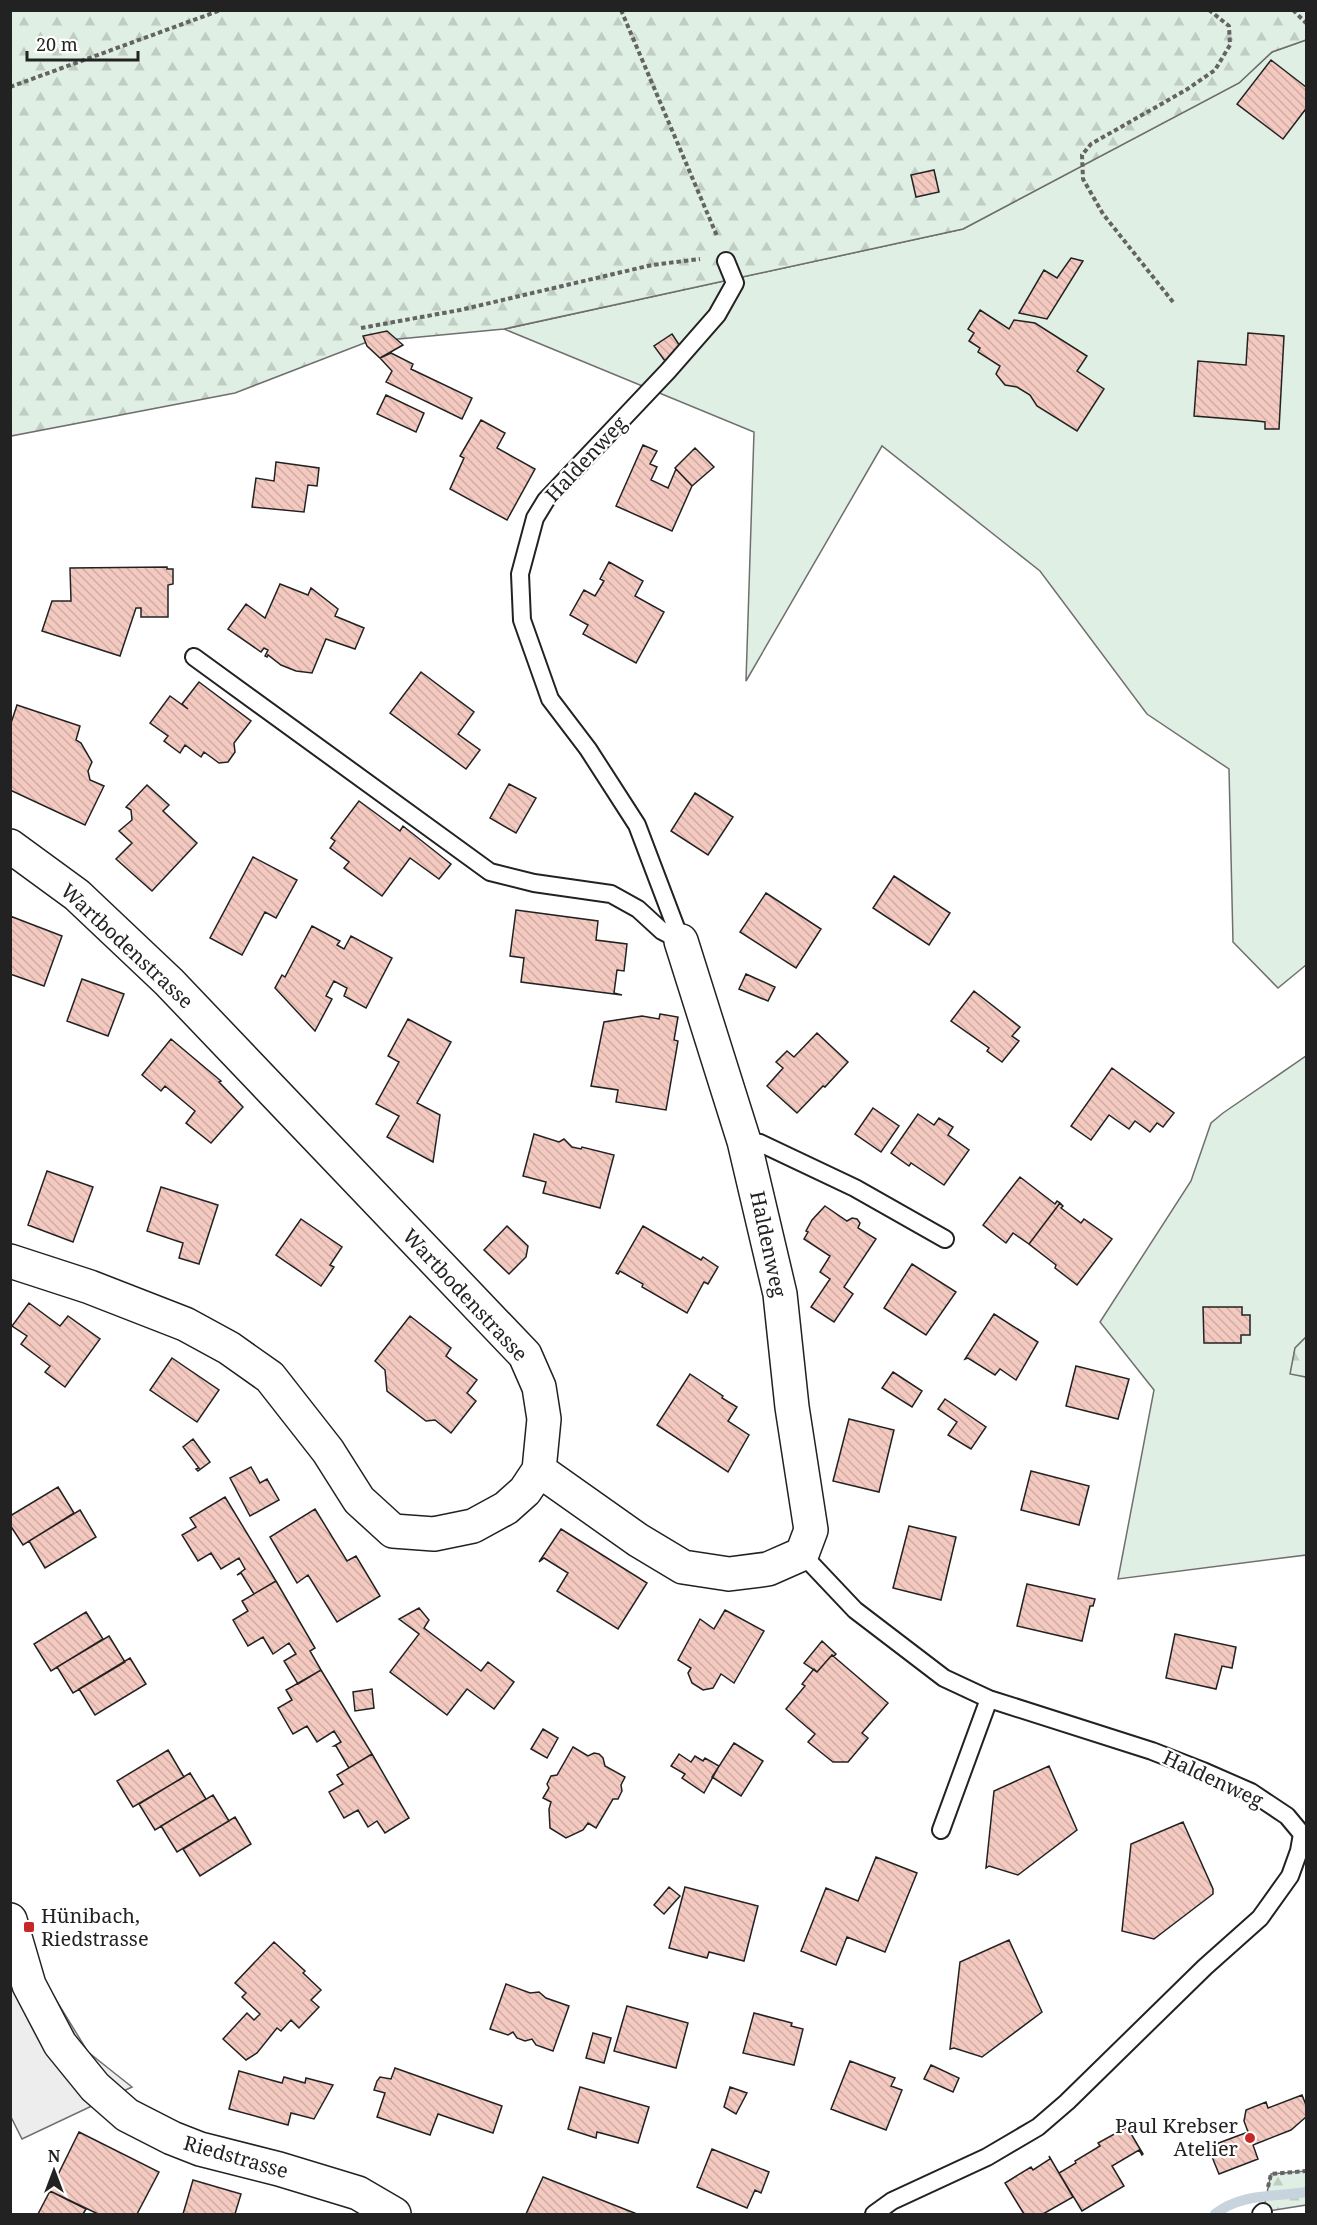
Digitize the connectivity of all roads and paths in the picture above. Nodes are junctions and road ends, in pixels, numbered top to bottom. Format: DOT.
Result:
graph roads {
  1 [pos="221,10"];
  2 [pos="621,10"];
  3 [pos="1209,10"];
  4 [pos="1293,10"];
  5 [pos="1306,23"];
  6 [pos="10,87"];
  7 [pos="726,261"];
  8 [pos="1173,302"];
  9 [pos="361,328"];
  10 [pos="194,657"];
  11 [pos="10,846"];
  12 [pos="681,941"];
  13 [pos="744,1141"];
  14 [pos="945,1239"];
  15 [pos="10,1261"];
  16 [pos="538,1470"];
  17 [pos="802,1554"];
  18 [pos="988,1699"];
  19 [pos="941,1830"];
  20 [pos="10,1920"];
  21 [pos="20,1987"];
  22 [pos="1306,2171"];
  23 [pos="1271,2174"];
  24 [pos="394,2214"];
  25 [pos="874,2214"];
  1 -- 6 [label="path"];
  2 -- 7 [label="path"];
  3 -- 8 [label="path"];
  4 -- 5 [label="path"];
  7 -- 9 [label="path"];
  7 -- 12 [label="lane, Haldenweg"];
  10 -- 12 [label="lane"];
  11 -- 16 [label="street, Wartbodenstrasse"];
  12 -- 13 [label="street, Haldenweg"];
  13 -- 14 [label="lane"];
  13 -- 17 [label="street, Haldenweg"];
  15 -- 16 [label="street, Wartbodenstrasse"];
  16 -- 17 [label="street"];
  17 -- 18 [label="lane, Haldenweg"];
  18 -- 19 [label="lane"];
  18 -- 25 [label="lane, Haldenweg"];
  20 -- 21 [label="street, Riedstrasse"];
  21 -- 24 [label="street, Riedstrasse"];
  22 -- 23 [label="path"];
}
